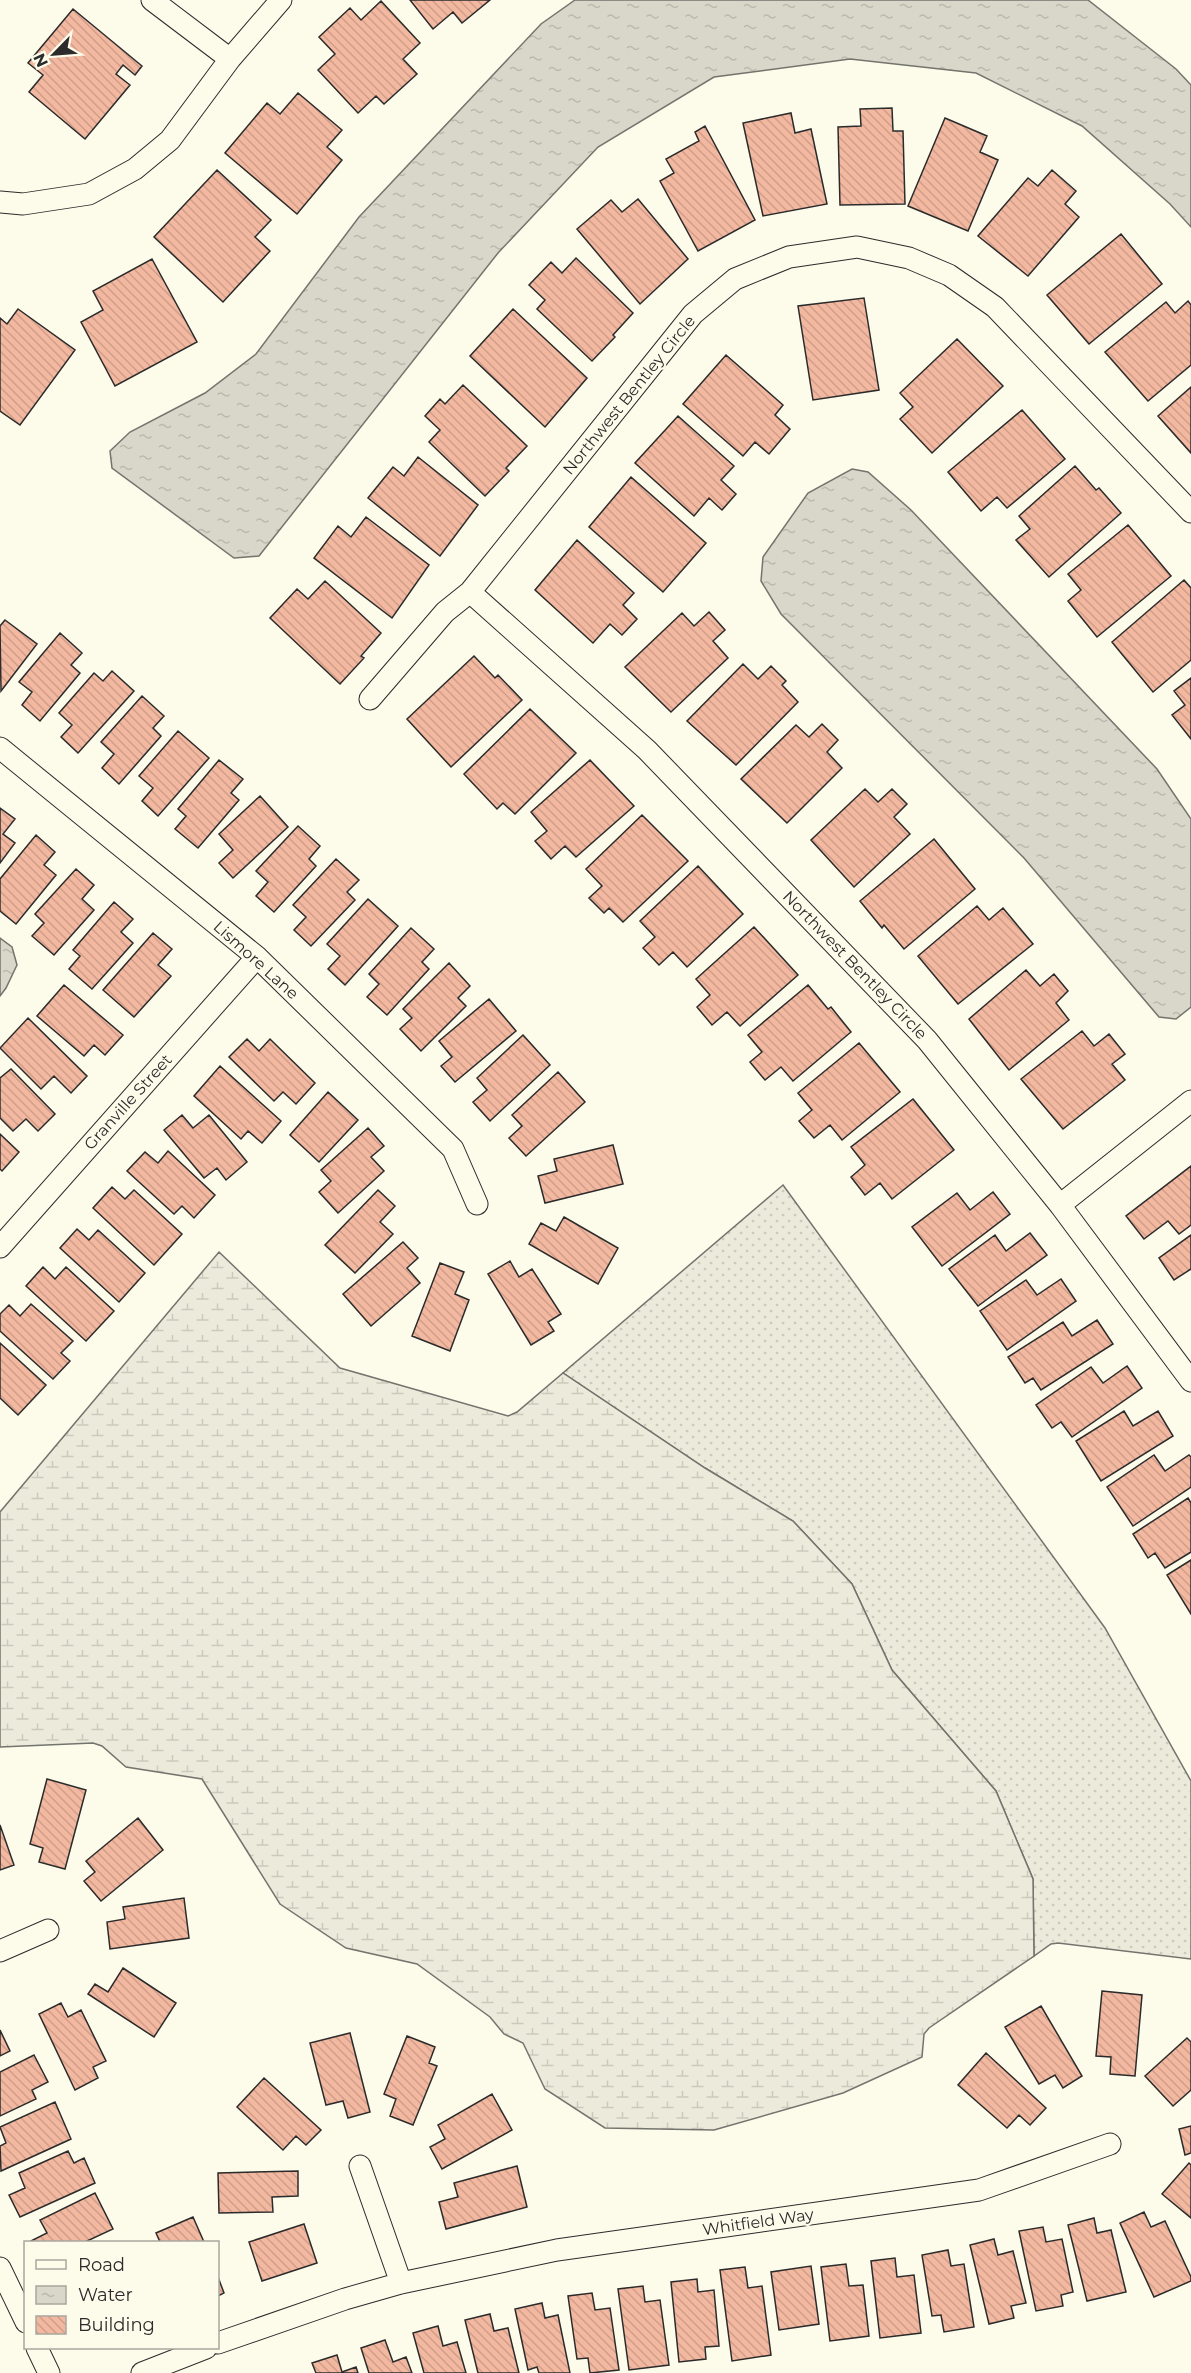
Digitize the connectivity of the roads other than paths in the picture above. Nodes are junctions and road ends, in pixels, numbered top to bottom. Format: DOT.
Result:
graph roads {
  1 [pos="152,0"];
  2 [pos="282,0"];
  3 [pos="230,58"];
  4 [pos="0,202"];
  5 [pos="1191,513"];
  6 [pos="470,592"];
  7 [pos="370,699"];
  8 [pos="0,748"];
  9 [pos="256,957"];
  10 [pos="1191,1101"];
  11 [pos="477,1204"];
  12 [pos="1060,1205"];
  13 [pos="0,1247"];
  14 [pos="1191,1381"];
  15 [pos="48,1930"];
  16 [pos="0,1951"];
  17 [pos="1110,2144"];
  18 [pos="360,2166"];
  19 [pos="0,2268"];
  20 [pos="401,2283"];
  21 [pos="24,2318"];
  22 [pos="219,2343"];
  23 [pos="37,2349"];
  24 [pos="203,2349"];
  25 [pos="49,2373"];
  26 [pos="142,2373"];
  1 -- 3 [label="street"];
  2 -- 3 [label="street"];
  3 -- 4 [label="street"];
  5 -- 6 [label="street, Northwest Bentley Circle"];
  6 -- 7 [label="street, Northwest Bentley Circle"];
  6 -- 12 [label="street, Northwest Bentley Circle"];
  8 -- 9 [label="street, Lismore Lane"];
  9 -- 11 [label="street, Lismore Lane"];
  9 -- 13 [label="street, Granville Street"];
  10 -- 12 [label="street"];
  12 -- 14 [label="street, Northwest Bentley Circle"];
  15 -- 16 [label="street"];
  17 -- 20 [label="street, Whitfield Way"];
  18 -- 20 [label="street"];
  19 -- 21 [label="street"];
  20 -- 22 [label="street, Whitfield Way"];
  23 -- 25 [label="street"];
  24 -- 26 [label="street"];
}
